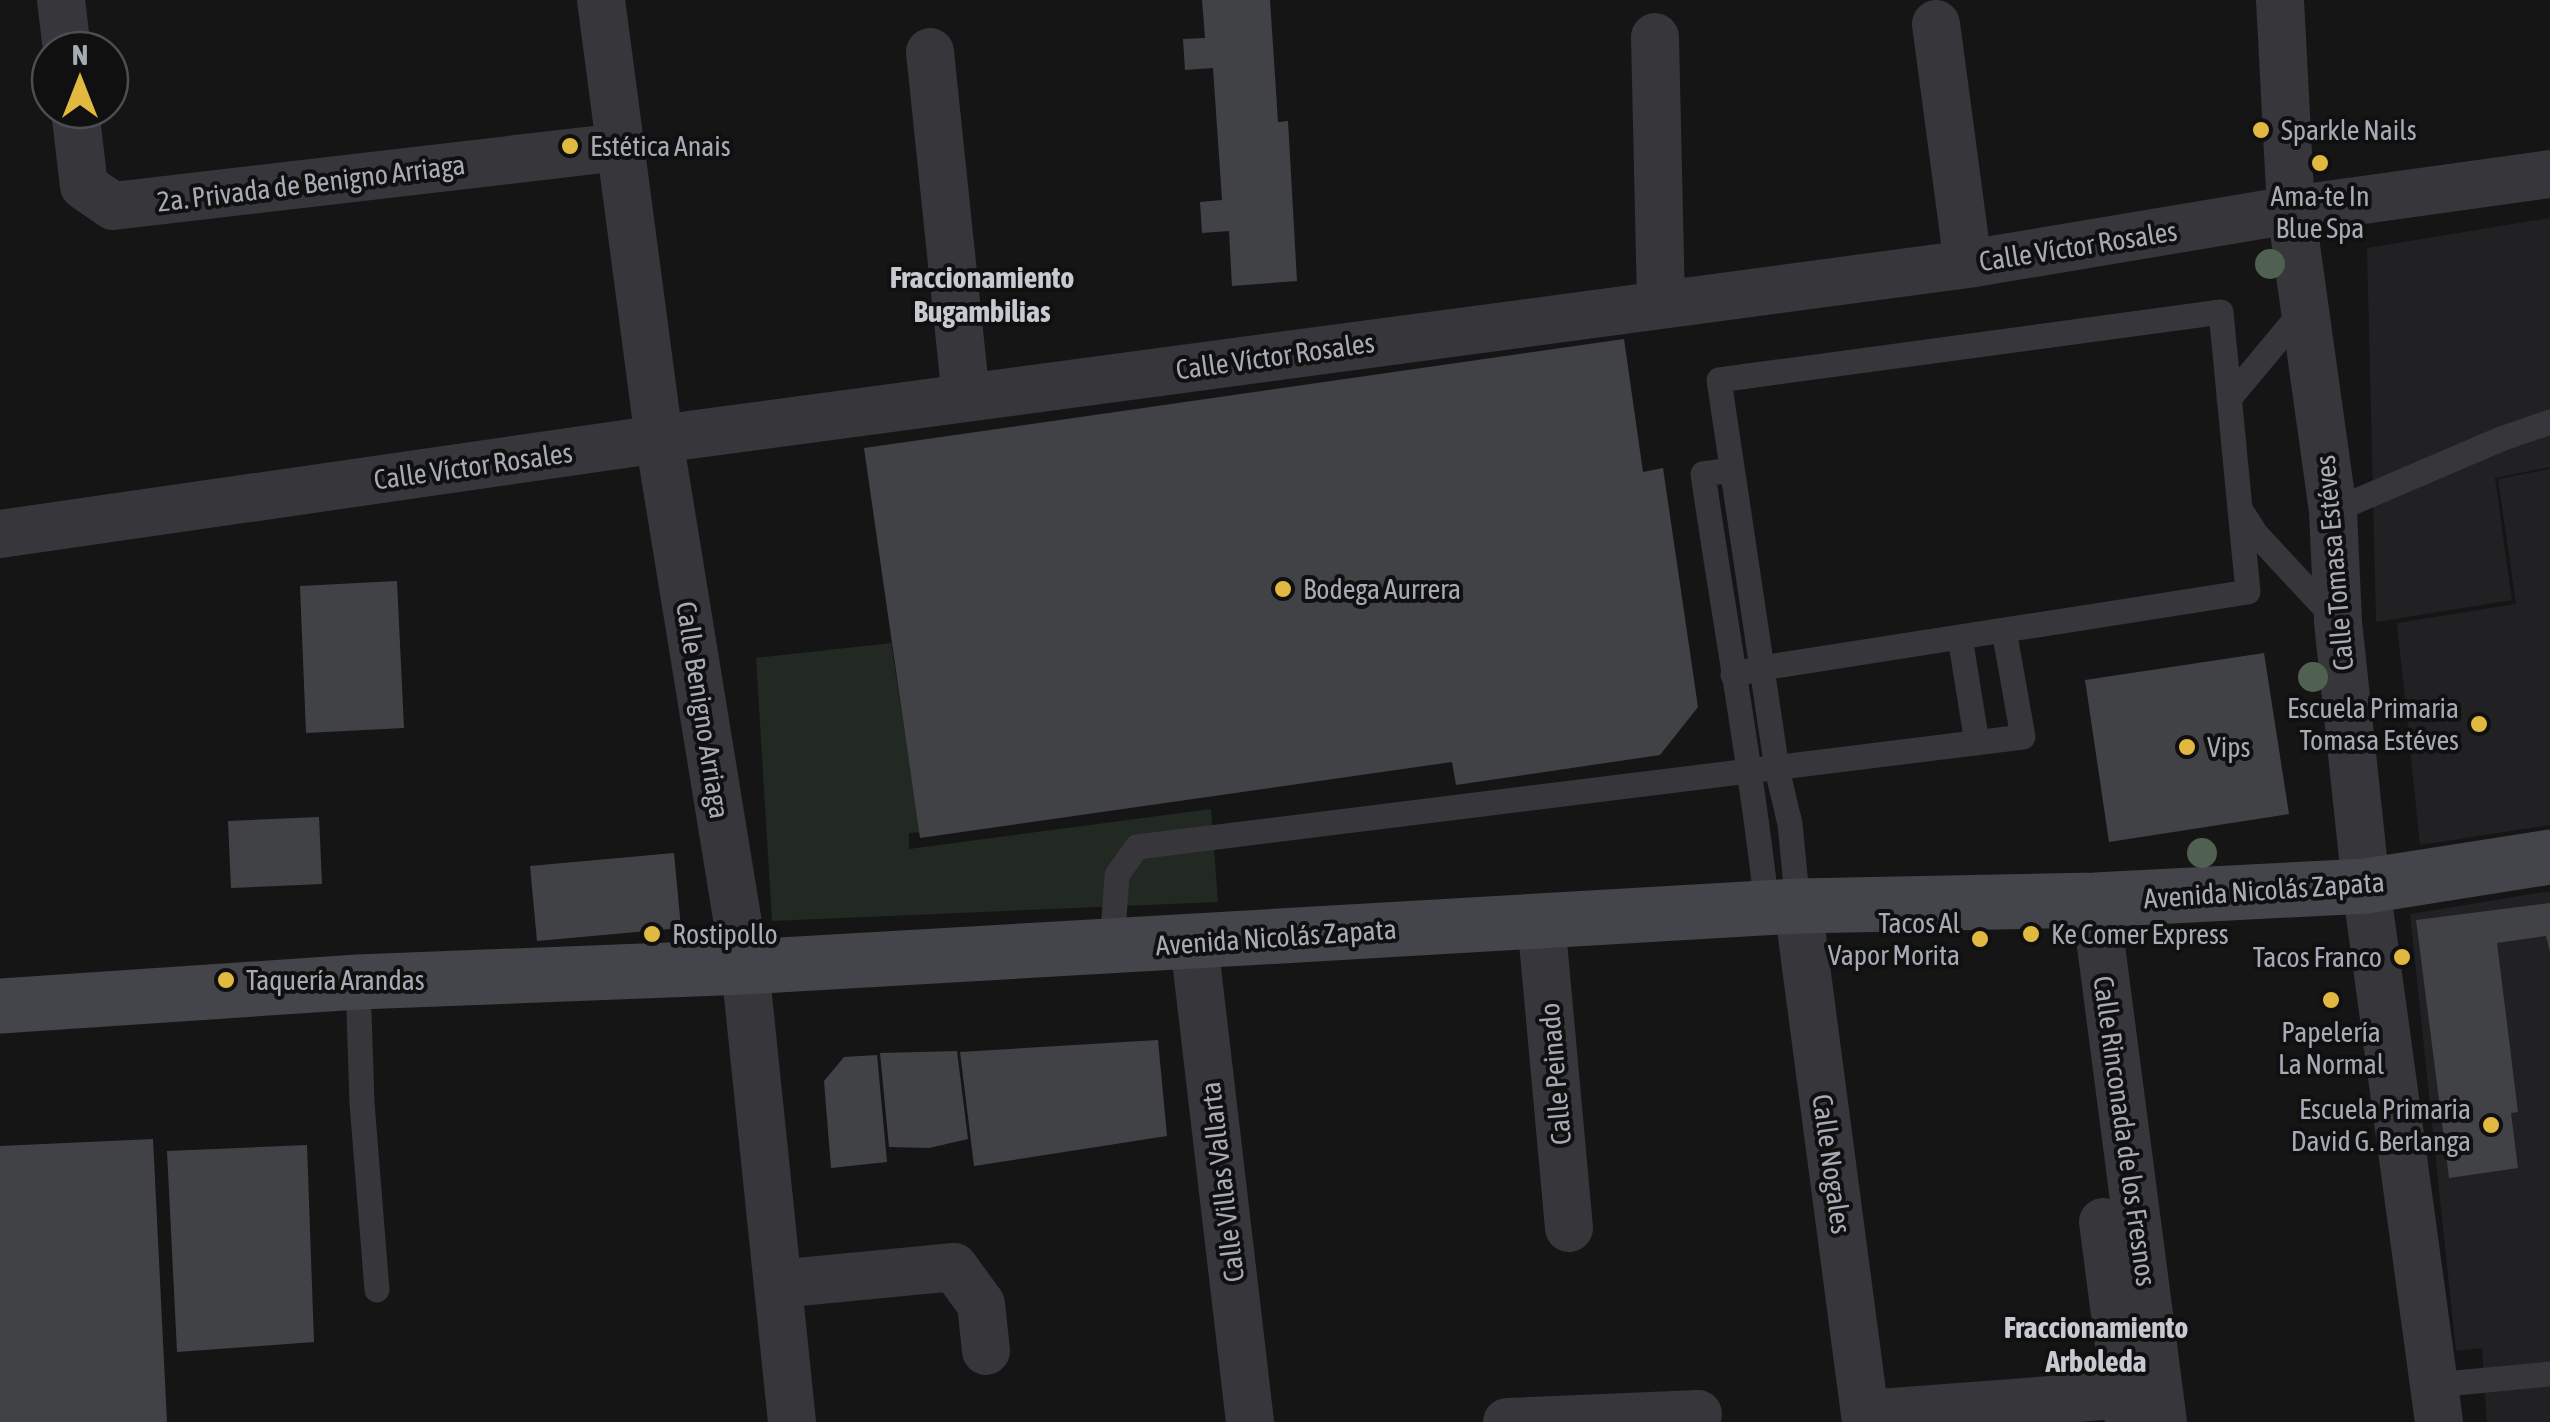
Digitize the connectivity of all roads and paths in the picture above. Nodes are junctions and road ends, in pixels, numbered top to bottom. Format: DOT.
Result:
graph roads {
  1 [pos="62,0"];
  2 [pos="601,0"];
  3 [pos="2280,0"];
  4 [pos="1936,24"];
  5 [pos="66,30"];
  6 [pos="1656,36"];
  7 [pos="930,52"];
  8 [pos="77,130"];
  9 [pos="620,147"];
  10 [pos="2550,174"];
  11 [pos="2292,210"];
  12 [pos="1968,264"];
  13 [pos="1661,303"];
  14 [pos="2307,305"];
  15 [pos="966,398"];
  16 [pos="2229,399"];
  17 [pos="2550,422"];
  18 [pos="659,439"];
  19 [pos="1732,470"];
  20 [pos="2240,508"];
  21 [pos="2333,511"];
  22 [pos="0,534"];
  23 [pos="1750,583"];
  24 [pos="1720,589"];
  25 [pos="2338,622"];
  26 [pos="2004,630"];
  27 [pos="1960,638"];
  28 [pos="1762,668"];
  29 [pos="1733,675"];
  30 [pos="1977,743"];
  31 [pos="1777,769"];
  32 [pos="1747,773"];
  33 [pos="2550,857"];
  34 [pos="2366,886"];
  35 [pos="2079,901"];
  36 [pos="1783,907"];
  37 [pos="1541,920"];
  38 [pos="1194,942"];
  39 [pos="1112,947"];
  40 [pos="745,967"];
  41 [pos="358,982"];
  42 [pos="0,1006"];
  43 [pos="1569,1228"];
  44 [pos="778,1284"];
  45 [pos="376,1290"];
  46 [pos="986,1351"];
  47 [pos="2550,1374"];
  48 [pos="2437,1404"];
  49 [pos="2144,1407"];
  50 [pos="1698,1414"];
  51 [pos="1866,1418"];
  52 [pos="1555,1421"];
  53 [pos="792,1422"];
  54 [pos="1250,1422"];
  55 [pos="1507,1422"];
  1 -- 5 [label="street"];
  2 -- 9 [label="street, Calle Benigno Arriaga"];
  3 -- 11 [label="street, Calle Tomasa Estéves"];
  4 -- 12 [label="street"];
  6 -- 13 [label="street"];
  7 -- 15 [label="street"];
  8 -- 9 [label="street, 2a. Privada de Benigno Arriaga"];
  9 -- 18 [label="street, Calle Benigno Arriaga"];
  10 -- 11 [label="street, Calle Víctor Rosales"];
  11 -- 12 [label="street, Calle Víctor Rosales"];
  11 -- 14 [label="street, Calle Tomasa Estéves"];
  12 -- 13 [label="street, Calle Víctor Rosales"];
  13 -- 15 [label="street, Calle Víctor Rosales"];
  14 -- 16 [label="lane"];
  14 -- 21 [label="street, Calle Tomasa Estéves"];
  15 -- 18 [label="street, Calle Víctor Rosales"];
  16 -- 19 [label="lane"];
  16 -- 20 [label="lane"];
  17 -- 21 [label="lane"];
  18 -- 22 [label="street, Calle Víctor Rosales"];
  18 -- 40 [label="street, Calle Benigno Arriaga"];
  19 -- 23 [label="lane"];
  19 -- 24 [label="lane"];
  20 -- 25 [label="lane"];
  20 -- 26 [label="lane"];
  21 -- 25 [label="street, Calle Tomasa Estéves"];
  23 -- 24 [label="lane"];
  23 -- 28 [label="lane"];
  24 -- 29 [label="lane"];
  25 -- 34 [label="street, Calle Tomasa Estéves"];
  26 -- 27 [label="lane"];
  26 -- 30 [label="lane"];
  27 -- 28 [label="lane"];
  27 -- 30 [label="lane"];
  28 -- 29 [label="lane"];
  28 -- 31 [label="lane"];
  29 -- 32 [label="lane"];
  30 -- 31 [label="lane"];
  31 -- 32 [label="lane"];
  31 -- 36 [label="lane"];
  32 -- 36 [label="lane"];
  32 -- 39 [label="lane"];
  33 -- 34 [label="street, Avenida Nicolás Zapata"];
  34 -- 35 [label="street, Avenida Nicolás Zapata"];
  34 -- 48 [label="street, Calle Tomasa Estéves"];
  35 -- 36 [label="street, Avenida Nicolás Zapata"];
  35 -- 49 [label="street, Calle Rinconada de los Fresnos"];
  36 -- 37 [label="street, Avenida Nicolás Zapata"];
  36 -- 51 [label="street, Calle Nogales"];
  37 -- 38 [label="street, Avenida Nicolás Zapata"];
  37 -- 43 [label="street, Calle Peinado"];
  38 -- 39 [label="street, Avenida Nicolás Zapata"];
  38 -- 54 [label="street, Calle Villas Vallarta"];
  39 -- 40 [label="street, Avenida Nicolás Zapata"];
  40 -- 41 [label="street, Avenida Nicolás Zapata"];
  40 -- 44 [label="street, Calle Benigno Arriaga"];
  41 -- 42 [label="street, Avenida Nicolás Zapata"];
  41 -- 45 [label="lane"];
  44 -- 46 [label="street"];
  44 -- 53 [label="street, Calle Benigno Arriaga"];
  47 -- 48 [label="lane"];
  49 -- 51 [label="street"];
  50 -- 52 [label="street"];
  52 -- 55 [label="street"];
}
